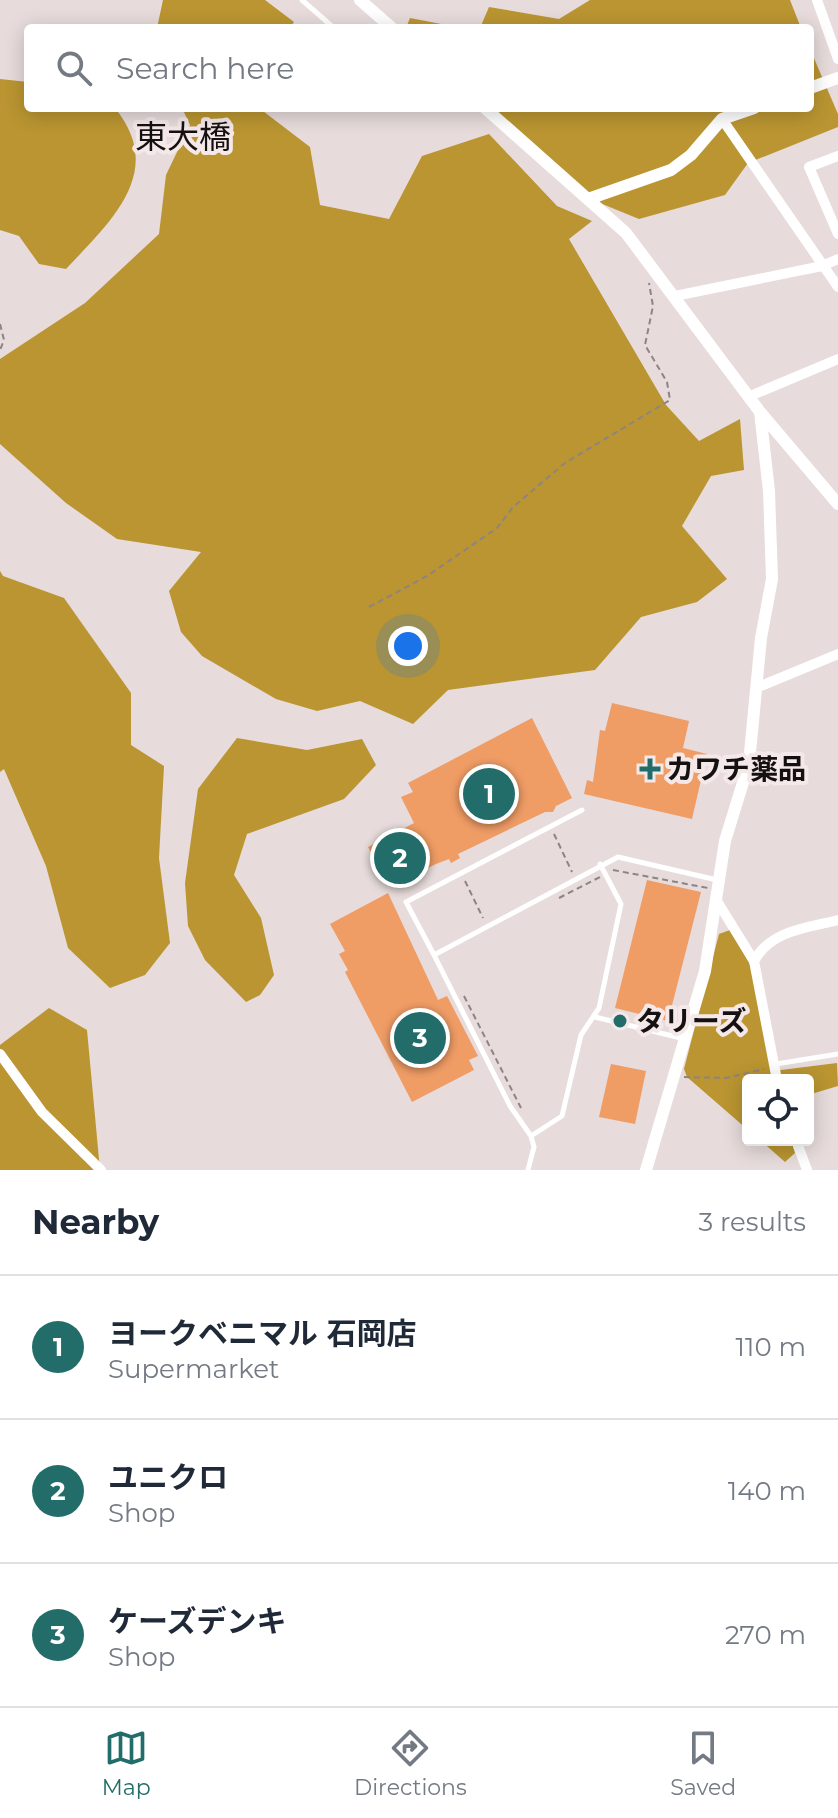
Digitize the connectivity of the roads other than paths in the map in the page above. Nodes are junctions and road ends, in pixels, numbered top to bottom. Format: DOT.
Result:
graph roads {
  1 [pos="302,0"];
  2 [pos="360,0"];
  3 [pos="817,0"];
  4 [pos="329,24"];
  5 [pos="387,24"];
  6 [pos="838,59"];
  7 [pos="838,78"];
  8 [pos="814,87"];
  9 [pos="490,112"];
  10 [pos="742,112"];
  11 [pos="722,119"];
  12 [pos="838,156"];
  13 [pos="591,198"];
  14 [pos="838,234"];
  15 [pos="838,259"];
  16 [pos="822,266"];
  17 [pos="838,287"];
  18 [pos="675,296"];
  19 [pos="838,359"];
  20 [pos="750,396"];
  21 [pos="760,412"];
  22 [pos="838,504"];
  23 [pos="838,654"];
  24 [pos="756,688"];
  25 [pos="582,810"];
  26 [pos="600,864"];
  27 [pos="717,890"];
  28 [pos="838,920"];
  29 [pos="434,955"];
  30 [pos="754,961"];
  31 [pos="595,1017"];
  32 [pos="686,1040"];
  33 [pos="0,1054"];
  34 [pos="838,1054"];
  35 [pos="773,1066"];
  36 [pos="775,1074"];
  37 [pos="531,1136"];
  38 [pos="798,1146"];
  39 [pos="101,1170"];
  40 [pos="528,1170"];
  41 [pos="646,1170"];
  42 [pos="807,1170"];
  1 -- 4 [label="lane"];
  2 -- 5 [label="street"];
  3 -- 6 [label="street"];
  7 -- 8 [label="street"];
  9 -- 13 [label="street"];
  10 -- 11 [label="street"];
  11 -- 13 [label="street"];
  11 -- 16 [label="street"];
  12 -- 14 [label="street"];
  13 -- 18 [label="street"];
  15 -- 16 [label="street"];
  16 -- 17 [label="street"];
  16 -- 18 [label="street"];
  18 -- 20 [label="street"];
  19 -- 20 [label="street"];
  20 -- 21 [label="street"];
  21 -- 22 [label="street"];
  21 -- 24 [label="street"];
  23 -- 24 [label="street"];
  24 -- 27 [label="street"];
  25 -- 29 [label="lane"];
  26 -- 27 [label="lane"];
  26 -- 29 [label="lane"];
  26 -- 31 [label="lane"];
  27 -- 30 [label="street"];
  27 -- 32 [label="street"];
  28 -- 30 [label="street"];
  29 -- 37 [label="lane"];
  30 -- 35 [label="street"];
  31 -- 32 [label="lane"];
  31 -- 37 [label="lane"];
  32 -- 41 [label="street"];
  33 -- 39 [label="street"];
  34 -- 35 [label="lane"];
  35 -- 36 [label="street"];
  37 -- 40 [label="lane"];
  38 -- 42 [label="street"];
}
